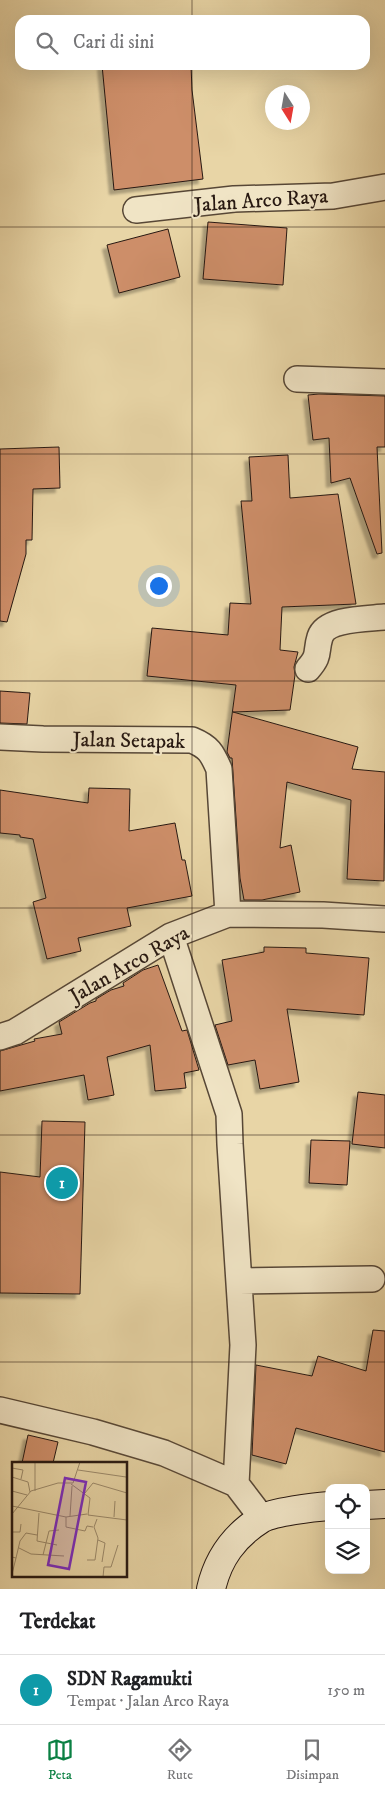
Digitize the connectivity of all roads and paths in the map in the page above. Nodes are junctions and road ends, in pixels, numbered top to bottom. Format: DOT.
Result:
graph roads {
  1 [pos="385,186"];
  2 [pos="136,210"];
  3 [pos="297,379"];
  4 [pos="385,382"];
  5 [pos="385,617"];
  6 [pos="308,669"];
  7 [pos="0,737"];
  8 [pos="228,914"];
  9 [pos="385,919"];
  10 [pos="171,936"];
  11 [pos="0,1037"];
  12 [pos="372,1279"];
  13 [pos="239,1282"];
  14 [pos="0,1410"];
  15 [pos="236,1484"];
  16 [pos="385,1504"];
  17 [pos="370,1505"];
  18 [pos="325,1506"];
  19 [pos="262,1518"];
  20 [pos="211,1589"];
  1 -- 2 [label="street, Jalan Arco Raya"];
  3 -- 4 [label="street"];
  5 -- 6 [label="street"];
  7 -- 8 [label="street, Jalan Setapak"];
  8 -- 9 [label="street, Jalan Arco Raya"];
  8 -- 10 [label="street, Jalan Arco Raya"];
  10 -- 11 [label="street, Jalan Arco Raya"];
  10 -- 13 [label="street"];
  12 -- 13 [label="street"];
  13 -- 15 [label="street"];
  14 -- 15 [label="street"];
  15 -- 19 [label="street"];
  16 -- 17 [label="main road"];
  18 -- 19 [label="main road"];
  19 -- 20 [label="main road"];
}
